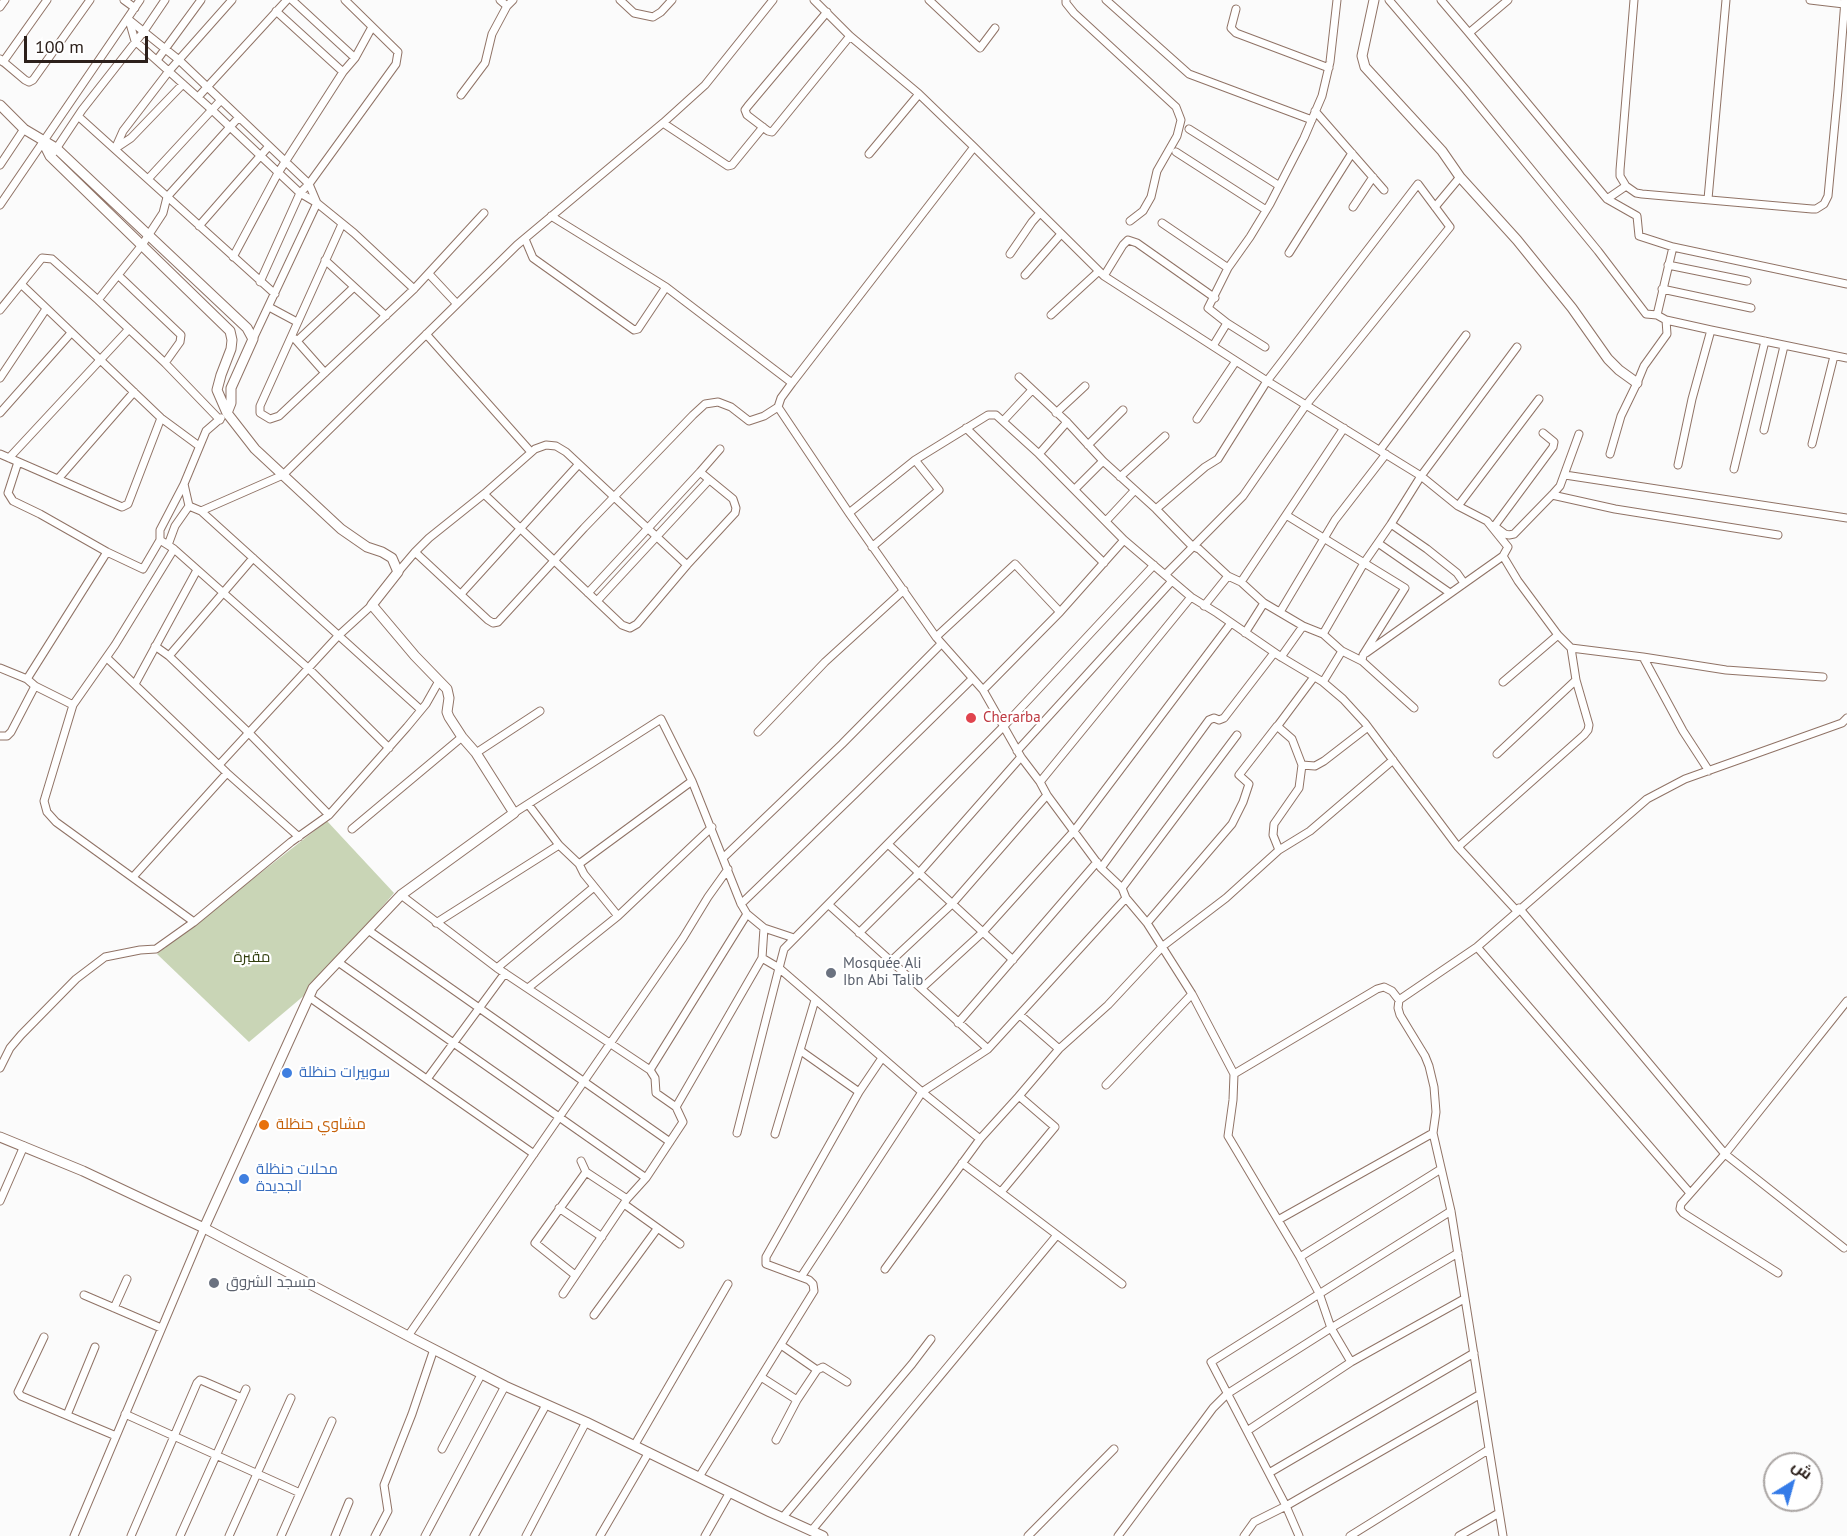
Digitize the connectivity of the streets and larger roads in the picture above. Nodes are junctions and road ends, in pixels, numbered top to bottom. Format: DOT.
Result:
graph roads {
  1 [pos="5,0"];
  2 [pos="47,0"];
  3 [pos="90,0"];
  4 [pos="124,0"];
  5 [pos="140,0"];
  6 [pos="165,0"];
  7 [pos="201,0"];
  8 [pos="232,0"];
  9 [pos="287,0"];
  10 [pos="292,0"];
  11 [pos="345,0"];
  12 [pos="500,0"];
  13 [pos="620,0"];
  14 [pos="672,0"];
  15 [pos="773,0"];
  16 [pos="814,0"];
  17 [pos="928,0"];
  18 [pos="1066,0"];
  19 [pos="1106,0"];
  20 [pos="1337,0"];
  21 [pos="1374,0"];
  22 [pos="1389,0"];
  23 [pos="1441,0"];
  24 [pos="1508,0"];
  25 [pos="1634,0"];
  26 [pos="1726,0"];
  27 [pos="1810,0"];
  28 [pos="1845,2"];
  29 [pos="510,3"];
  30 [pos="0,7"];
  31 [pos="135,8"];
  32 [pos="1236,9"];
  33 [pos="276,12"];
  34 [pos="827,12"];
  35 [pos="128,19"];
  36 [pos="372,27"];
  37 [pos="995,28"];
  38 [pos="144,31"];
  39 [pos="1469,33"];
  40 [pos="850,36"];
  41 [pos="135,41"];
  42 [pos="165,49"];
  43 [pos="355,58"];
  44 [pos="157,60"];
  45 [pos="179,60"];
  46 [pos="2,61"];
  47 [pos="1329,68"];
  48 [pos="169,71"];
  49 [pos="343,72"];
  50 [pos="183,84"];
  51 [pos="208,87"];
  52 [pos="919,94"];
  53 [pos="461,95"];
  54 [pos="198,97"];
  55 [pos="222,100"];
  56 [pos="0,105"];
  57 [pos="212,111"];
  58 [pos="1316,111"];
  59 [pos="78,116"];
  60 [pos="239,117"];
  61 [pos="1312,120"];
  62 [pos="663,123"];
  63 [pos="229,126"];
  64 [pos="763,127"];
  65 [pos="24,129"];
  66 [pos="1189,129"];
  67 [pos="43,141"];
  68 [pos="269,146"];
  69 [pos="974,147"];
  70 [pos="115,149"];
  71 [pos="53,152"];
  72 [pos="1176,152"];
  73 [pos="1352,153"];
  74 [pos="869,154"];
  75 [pos="260,156"];
  76 [pos="286,162"];
  77 [pos="0,165"];
  78 [pos="278,172"];
  79 [pos="1373,177"];
  80 [pos="1460,177"];
  81 [pos="148,179"];
  82 [pos="309,184"];
  83 [pos="1278,185"];
  84 [pos="1626,186"];
  85 [pos="1384,190"];
  86 [pos="300,193"];
  87 [pos="167,197"];
  88 [pos="1607,199"];
  89 [pos="1708,199"];
  90 [pos="317,202"];
  91 [pos="0,205"];
  92 [pos="1353,207"];
  93 [pos="1435,207"];
  94 [pos="1266,210"];
  95 [pos="484,213"];
  96 [pos="1040,213"];
  97 [pos="552,216"];
  98 [pos="1130,221"];
  99 [pos="1162,223"];
  100 [pos="342,224"];
  101 [pos="200,226"];
  102 [pos="149,234"];
  103 [pos="1061,234"];
  104 [pos="525,239"];
  105 [pos="142,245"];
  106 [pos="1673,247"];
  107 [pos="1289,253"];
  108 [pos="1010,254"];
  109 [pos="233,257"];
  110 [pos="326,260"];
  111 [pos="1668,265"];
  112 [pos="1228,268"];
  113 [pos="1101,273"];
  114 [pos="429,274"];
  115 [pos="118,275"];
  116 [pos="1025,275"];
  117 [pos="1747,281"];
  118 [pos="260,282"];
  119 [pos="21,284"];
  120 [pos="1847,285"];
  121 [pos="354,287"];
  122 [pos="666,287"];
  123 [pos="414,289"];
  124 [pos="1662,289"];
  125 [pos="275,294"];
  126 [pos="1215,298"];
  127 [pos="98,300"];
  128 [pos="457,304"];
  129 [pos="269,307"];
  130 [pos="1751,308"];
  131 [pos="46,309"];
  132 [pos="0,310"];
  133 [pos="1051,315"];
  134 [pos="1657,315"];
  135 [pos="386,316"];
  136 [pos="1666,320"];
  137 [pos="297,322"];
  138 [pos="1227,323"];
  139 [pos="129,329"];
  140 [pos="1711,330"];
  141 [pos="71,333"];
  142 [pos="426,334"];
  143 [pos="1466,335"];
  144 [pos="294,338"];
  145 [pos="253,339"];
  146 [pos="1765,342"];
  147 [pos="1213,346"];
  148 [pos="1784,346"];
  149 [pos="1517,347"];
  150 [pos="1265,348"];
  151 [pos="1834,356"];
  152 [pos="1847,358"];
  153 [pos="101,361"];
  154 [pos="1236,361"];
  155 [pos="165,363"];
  156 [pos="325,373"];
  157 [pos="1019,377"];
  158 [pos="0,378"];
  159 [pos="1267,381"];
  160 [pos="792,383"];
  161 [pos="1637,383"];
  162 [pos="1085,386"];
  163 [pos="1032,390"];
  164 [pos="134,392"];
  165 [pos="1539,399"];
  166 [pos="1306,405"];
  167 [pos="778,407"];
  168 [pos="1123,410"];
  169 [pos="0,412"];
  170 [pos="1056,412"];
  171 [pos="224,416"];
  172 [pos="161,418"];
  173 [pos="1197,419"];
  174 [pos="1004,420"];
  175 [pos="1067,422"];
  176 [pos="966,428"];
  177 [pos="1344,428"];
  178 [pos="1764,430"];
  179 [pos="1543,433"];
  180 [pos="1579,434"];
  181 [pos="1165,436"];
  182 [pos="1812,444"];
  183 [pos="1088,445"];
  184 [pos="199,446"];
  185 [pos="720,449"];
  186 [pos="531,452"];
  187 [pos="1383,452"];
  188 [pos="0,454"];
  189 [pos="1039,454"];
  190 [pos="1610,454"];
  191 [pos="9,458"];
  192 [pos="915,460"];
  193 [pos="1103,461"];
  194 [pos="18,462"];
  195 [pos="578,465"];
  196 [pos="1678,465"];
  197 [pos="1734,470"];
  198 [pos="700,472"];
  199 [pos="282,475"];
  200 [pos="1565,475"];
  201 [pos="1421,476"];
  202 [pos="1120,477"];
  203 [pos="58,479"];
  204 [pos="709,480"];
  205 [pos="184,484"];
  206 [pos="1075,489"];
  207 [pos="1134,490"];
  208 [pos="484,494"];
  209 [pos="1552,495"];
  210 [pos="614,497"];
  211 [pos="189,506"];
  212 [pos="1458,506"];
  213 [pos="1156,509"];
  214 [pos="201,511"];
  215 [pos="849,513"];
  216 [pos="1286,515"];
  217 [pos="1847,518"];
  218 [pos="1106,522"];
  219 [pos="1391,524"];
  220 [pos="1494,527"];
  221 [pos="520,528"];
  222 [pos="648,529"];
  223 [pos="1778,535"];
  224 [pos="657,537"];
  225 [pos="1325,538"];
  226 [pos="160,540"];
  227 [pos="1124,540"];
  228 [pos="1378,543"];
  229 [pos="1192,546"];
  230 [pos="171,547"];
  231 [pos="873,547"];
  232 [pos="107,552"];
  233 [pos="415,552"];
  234 [pos="1503,556"];
  235 [pos="253,558"];
  236 [pos="554,561"];
  237 [pos="1104,563"];
  238 [pos="1364,563"];
  239 [pos="687,565"];
  240 [pos="1154,565"];
  241 [pos="197,570"];
  242 [pos="398,572"];
  243 [pos="1166,575"];
  244 [pos="1228,576"];
  245 [pos="1172,581"];
  246 [pos="1241,582"];
  247 [pos="1464,583"];
  248 [pos="904,590"];
  249 [pos="223,593"];
  250 [pos="588,593"];
  251 [pos="1450,593"];
  252 [pos="461,594"];
  253 [pos="1191,597"];
  254 [pos="597,601"];
  255 [pos="1264,603"];
  256 [pos="372,605"];
  257 [pos="1204,606"];
  258 [pos="1060,612"];
  259 [pos="1280,612"];
  260 [pos="1231,623"];
  261 [pos="1303,626"];
  262 [pos="1245,633"];
  263 [pos="1323,634"];
  264 [pos="1558,635"];
  265 [pos="338,636"];
  266 [pos="936,637"];
  267 [pos="941,644"];
  268 [pos="155,646"];
  269 [pos="1571,648"];
  270 [pos="1342,651"];
  271 [pos="1277,655"];
  272 [pos="169,656"];
  273 [pos="1643,657"];
  274 [pos="107,658"];
  275 [pos="1363,658"];
  276 [pos="0,668"];
  277 [pos="308,668"];
  278 [pos="1314,677"];
  279 [pos="1823,677"];
  280 [pos="27,679"];
  281 [pos="972,679"];
  282 [pos="1576,680"];
  283 [pos="440,681"];
  284 [pos="1323,682"];
  285 [pos="1503,682"];
  286 [pos="135,684"];
  287 [pos="35,686"];
  288 [pos="983,690"];
  289 [pos="73,705"];
  290 [pos="1414,708"];
  291 [pos="421,710"];
  292 [pos="540,711"];
  293 [pos="1847,718"];
  294 [pos="1279,724"];
  295 [pos="1003,727"];
  296 [pos="1368,727"];
  297 [pos="758,732"];
  298 [pos="249,733"];
  299 [pos="1237,735"];
  300 [pos="0,736"];
  301 [pos="462,737"];
  302 [pos="389,748"];
  303 [pos="476,753"];
  304 [pos="1019,754"];
  305 [pos="1497,754"];
  306 [pos="1393,760"];
  307 [pos="219,765"];
  308 [pos="1302,765"];
  309 [pos="1709,771"];
  310 [pos="227,773"];
  311 [pos="692,781"];
  312 [pos="1040,782"];
  313 [pos="1047,795"];
  314 [pos="528,804"];
  315 [pos="514,813"];
  316 [pos="329,815"];
  317 [pos="712,827"];
  318 [pos="352,829"];
  319 [pos="1074,831"];
  320 [pos="298,837"];
  321 [pos="559,845"];
  322 [pos="889,845"];
  323 [pos="1458,847"];
  324 [pos="1279,850"];
  325 [pos="723,858"];
  326 [pos="579,864"];
  327 [pos="1099,865"];
  328 [pos="728,869"];
  329 [pos="919,873"];
  330 [pos="133,877"];
  331 [pos="594,887"];
  332 [pos="1122,888"];
  333 [pos="401,895"];
  334 [pos="1126,898"];
  335 [pos="741,904"];
  336 [pos="952,904"];
  337 [pos="829,905"];
  338 [pos="1518,909"];
  339 [pos="747,914"];
  340 [pos="618,916"];
  341 [pos="194,922"];
  342 [pos="436,923"];
  343 [pos="1147,923"];
  344 [pos="764,928"];
  345 [pos="368,930"];
  346 [pos="983,932"];
  347 [pos="859,933"];
  348 [pos="794,938"];
  349 [pos="1163,946"];
  350 [pos="1477,946"];
  351 [pos="762,958"];
  352 [pos="1013,960"];
  353 [pos="338,962"];
  354 [pos="890,962"];
  355 [pos="497,968"];
  356 [pos="779,968"];
  357 [pos="505,973"];
  358 [pos="528,988"];
  359 [pos="922,988"];
  360 [pos="1192,994"];
  361 [pos="309,997"];
  362 [pos="815,1000"];
  363 [pos="1399,1000"];
  364 [pos="1847,1001"];
  365 [pos="479,1008"];
  366 [pos="1020,1015"];
  367 [pos="958,1023"];
  368 [pos="611,1043"];
  369 [pos="453,1044"];
  370 [pos="988,1049"];
  371 [pos="1059,1050"];
  372 [pos="801,1051"];
  373 [pos="882,1058"];
  374 [pos="0,1068"];
  375 [pos="650,1070"];
  376 [pos="1234,1074"];
  377 [pos="427,1079"];
  378 [pos="584,1080"];
  379 [pos="1106,1085"];
  380 [pos="859,1092"];
  381 [pos="922,1092"];
  382 [pos="1019,1096"];
  383 [pos="676,1107"];
  384 [pos="558,1116"];
  385 [pos="737,1133"];
  386 [pos="1433,1133"];
  387 [pos="775,1134"];
  388 [pos="0,1137"];
  389 [pos="980,1138"];
  390 [pos="670,1142"];
  391 [pos="24,1146"];
  392 [pos="534,1154"];
  393 [pos="1725,1154"];
  394 [pos="580,1161"];
  395 [pos="962,1164"];
  396 [pos="1442,1168"];
  397 [pos="586,1172"];
  398 [pos="646,1178"];
  399 [pos="1001,1192"];
  400 [pos="1690,1193"];
  401 [pos="0,1201"];
  402 [pos="626,1202"];
  403 [pos="559,1208"];
  404 [pos="1451,1211"];
  405 [pos="1278,1220"];
  406 [pos="204,1228"];
  407 [pos="657,1229"];
  408 [pos="1057,1234"];
  409 [pos="602,1237"];
  410 [pos="680,1244"];
  411 [pos="1844,1248"];
  412 [pos="1458,1253"];
  413 [pos="1300,1257"];
  414 [pos="885,1269"];
  415 [pos="1778,1274"];
  416 [pos="575,1275"];
  417 [pos="801,1276"];
  418 [pos="127,1279"];
  419 [pos="728,1284"];
  420 [pos="1122,1284"];
  421 [pos="1319,1293"];
  422 [pos="563,1294"];
  423 [pos="84,1295"];
  424 [pos="1464,1299"];
  425 [pos="114,1308"];
  426 [pos="594,1316"];
  427 [pos="161,1328"];
  428 [pos="1331,1328"];
  429 [pos="408,1336"];
  430 [pos="44,1337"];
  431 [pos="931,1339"];
  432 [pos="781,1345"];
  433 [pos="95,1347"];
  434 [pos="434,1349"];
  435 [pos="1474,1353"];
  436 [pos="1351,1362"];
  437 [pos="817,1370"];
  438 [pos="482,1373"];
  439 [pos="761,1377"];
  440 [pos="847,1382"];
  441 [pos="506,1386"];
  442 [pos="246,1389"];
  443 [pos="1227,1394"];
  444 [pos="1479,1395"];
  445 [pos="242,1398"];
  446 [pos="291,1398"];
  447 [pos="797,1400"];
  448 [pos="546,1405"];
  449 [pos="125,1414"];
  450 [pos="67,1415"];
  451 [pos="332,1421"];
  452 [pos="586,1422"];
  453 [pos="1246,1431"];
  454 [pos="116,1436"];
  455 [pos="174,1436"];
  456 [pos="776,1440"];
  457 [pos="634,1446"];
  458 [pos="442,1449"];
  459 [pos="1114,1449"];
  460 [pos="1488,1450"];
  461 [pos="649,1452"];
  462 [pos="218,1455"];
  463 [pos="1269,1473"];
  464 [pos="257,1474"];
  465 [pos="699,1477"];
  466 [pos="300,1492"];
  467 [pos="730,1492"];
  468 [pos="349,1502"];
  469 [pos="1286,1506"];
  470 [pos="1499,1513"];
  471 [pos="783,1518"];
  472 [pos="812,1530"];
  473 [pos="74,1536"];
  474 [pos="131,1536"];
  475 [pos="180,1536"];
  476 [pos="229,1536"];
  477 [pos="281,1536"];
  478 [pos="335,1536"];
  479 [pos="375,1536"];
  480 [pos="425,1536"];
  481 [pos="474,1536"];
  482 [pos="526,1536"];
  483 [pos="600,1536"];
  484 [pos="705,1536"];
  485 [pos="823,1536"];
  486 [pos="1028,1536"];
  487 [pos="1118,1536"];
  488 [pos="1244,1536"];
  489 [pos="1299,1536"];
  490 [pos="1350,1536"];
  491 [pos="1459,1536"];
  492 [pos="1503,1536"];
  1 -- 30 [label="street"];
  2 -- 46 [label="street"];
  3 -- 46 [label="street"];
  4 -- 31 [label="street"];
  5 -- 31 [label="street"];
  6 -- 38 [label="street"];
  7 -- 42 [label="street"];
  8 -- 45 [label="street"];
  9 -- 33 [label="street"];
  10 -- 43 [label="street"];
  11 -- 36 [label="street"];
  12 -- 29 [label="street"];
  13 -- 14 [label="street"];
  15 -- 62 [label="street"];
  16 -- 34 [label="street"];
  17 -- 37 [label="street"];
  18 -- 98 [label="street"];
  19 -- 61 [label="street"];
  20 -- 47 [label="street"];
  21 -- 80 [label="street"];
  22 -- 134 [label="street"];
  23 -- 39 [label="street"];
  24 -- 39 [label="street"];
  25 -- 84 [label="street"];
  26 -- 89 [label="street"];
  27 -- 28 [label="street"];
  28 -- 89 [label="street"];
  29 -- 53 [label="street"];
  31 -- 35 [label="street"];
  32 -- 47 [label="street"];
  33 -- 49 [label="street"];
  33 -- 51 [label="street"];
  34 -- 40 [label="street"];
  34 -- 64 [label="street"];
  35 -- 38 [label="street"];
  35 -- 41 [label="street"];
  35 -- 67 [label="street"];
  36 -- 43 [label="street"];
  36 -- 82 [label="street"];
  38 -- 41 [label="street"];
  38 -- 42 [label="street"];
  39 -- 88 [label="street"];
  40 -- 52 [label="street"];
  40 -- 64 [label="street"];
  41 -- 44 [label="street"];
  41 -- 59 [label="street"];
  42 -- 44 [label="street"];
  42 -- 45 [label="street"];
  43 -- 49 [label="street"];
  44 -- 48 [label="street"];
  45 -- 48 [label="street"];
  45 -- 51 [label="street"];
  47 -- 58 [label="street"];
  48 -- 50 [label="street"];
  48 -- 70 [label="street"];
  49 -- 76 [label="street"];
  50 -- 54 [label="street"];
  50 -- 70 [label="street"];
  51 -- 54 [label="street"];
  51 -- 55 [label="street"];
  52 -- 69 [label="street"];
  52 -- 74 [label="street"];
  54 -- 57 [label="street"];
  55 -- 57 [label="street"];
  55 -- 60 [label="street"];
  56 -- 65 [label="street"];
  57 -- 63 [label="street"];
  57 -- 81 [label="street"];
  58 -- 61 [label="street"];
  58 -- 73 [label="street"];
  59 -- 70 [label="street"];
  59 -- 71 [label="street"];
  60 -- 63 [label="street"];
  60 -- 68 [label="street"];
  61 -- 83 [label="street"];
  62 -- 64 [label="street"];
  62 -- 97 [label="street"];
  63 -- 75 [label="street"];
  63 -- 87 [label="street"];
  65 -- 67 [label="street"];
  65 -- 77 [label="street"];
  66 -- 83 [label="street"];
  67 -- 71 [label="street"];
  67 -- 91 [label="street"];
  68 -- 75 [label="street"];
  68 -- 76 [label="street"];
  69 -- 96 [label="street"];
  69 -- 160 [label="street"];
  70 -- 81 [label="street"];
  71 -- 102 [label="street"];
  71 -- 105 [label="street"];
  72 -- 94 [label="street"];
  73 -- 79 [label="street"];
  73 -- 107 [label="street"];
  75 -- 78 [label="street"];
  75 -- 101 [label="street"];
  76 -- 78 [label="street"];
  76 -- 82 [label="street"];
  78 -- 86 [label="street"];
  78 -- 109 [label="street"];
  79 -- 85 [label="street"];
  79 -- 92 [label="street"];
  80 -- 93 [label="street"];
  80 -- 161 [label="street"];
  81 -- 87 [label="street"];
  82 -- 86 [label="street"];
  82 -- 90 [label="street"];
  83 -- 94 [label="street"];
  84 -- 88 [label="street"];
  84 -- 89 [label="street"];
  86 -- 90 [label="street"];
  86 -- 118 [label="street"];
  87 -- 101 [label="street"];
  87 -- 102 [label="street"];
  88 -- 106 [label="street"];
  90 -- 100 [label="street"];
  90 -- 125 [label="street"];
  93 -- 159 [label="street"];
  93 -- 166 [label="street"];
  94 -- 112 [label="street"];
  95 -- 114 [label="street"];
  96 -- 103 [label="street"];
  96 -- 108 [label="street"];
  97 -- 104 [label="street"];
  97 -- 122 [label="street"];
  99 -- 112 [label="street"];
  100 -- 110 [label="street"];
  100 -- 123 [label="street"];
  101 -- 109 [label="street"];
  102 -- 105 [label="street"];
  102 -- 145 [label="street"];
  103 -- 113 [label="street"];
  103 -- 116 [label="street"];
  104 -- 122 [label="street"];
  104 -- 128 [label="street"];
  105 -- 115 [label="street"];
  105 -- 171 [label="street"];
  106 -- 111 [label="street"];
  106 -- 120 [label="street"];
  109 -- 118 [label="street"];
  110 -- 121 [label="street"];
  110 -- 137 [label="street"];
  111 -- 117 [label="street"];
  111 -- 124 [label="street"];
  112 -- 126 [label="street"];
  113 -- 126 [label="street"];
  113 -- 133 [label="street"];
  113 -- 147 [label="street"];
  114 -- 123 [label="street"];
  114 -- 128 [label="street"];
  115 -- 127 [label="street"];
  115 -- 155 [label="street"];
  118 -- 125 [label="street"];
  119 -- 127 [label="street"];
  119 -- 131 [label="street"];
  119 -- 132 [label="street"];
  121 -- 135 [label="street"];
  121 -- 144 [label="street"];
  122 -- 160 [label="street"];
  123 -- 135 [label="street"];
  124 -- 130 [label="street"];
  124 -- 134 [label="street"];
  125 -- 129 [label="street"];
  126 -- 138 [label="street"];
  127 -- 139 [label="street"];
  128 -- 142 [label="street"];
  129 -- 137 [label="street"];
  129 -- 145 [label="street"];
  131 -- 141 [label="street"];
  131 -- 158 [label="street"];
  134 -- 136 [label="street"];
  135 -- 156 [label="street"];
  136 -- 140 [label="street"];
  136 -- 161 [label="street"];
  137 -- 144 [label="street"];
  138 -- 147 [label="street"];
  138 -- 150 [label="street"];
  139 -- 153 [label="street"];
  139 -- 155 [label="street"];
  140 -- 146 [label="street"];
  140 -- 196 [label="street"];
  141 -- 153 [label="street"];
  141 -- 169 [label="street"];
  142 -- 186 [label="street"];
  142 -- 199 [label="street"];
  143 -- 187 [label="street"];
  144 -- 156 [label="street"];
  144 -- 156 [label="street"];
  145 -- 171 [label="street"];
  146 -- 148 [label="street"];
  146 -- 197 [label="street"];
  147 -- 154 [label="street"];
  148 -- 151 [label="street"];
  148 -- 178 [label="street"];
  149 -- 201 [label="street"];
  151 -- 152 [label="street"];
  151 -- 182 [label="street"];
  153 -- 164 [label="street"];
  153 -- 191 [label="street"];
  154 -- 159 [label="street"];
  154 -- 173 [label="street"];
  155 -- 171 [label="street"];
  157 -- 163 [label="street"];
  159 -- 166 [label="street"];
  159 -- 213 [label="street"];
  160 -- 167 [label="street"];
  161 -- 190 [label="street"];
  162 -- 170 [label="street"];
  163 -- 170 [label="street"];
  163 -- 174 [label="street"];
  164 -- 172 [label="street"];
  164 -- 203 [label="street"];
  165 -- 212 [label="street"];
  166 -- 177 [label="street"];
  166 -- 229 [label="street"];
  167 -- 210 [label="street"];
  167 -- 215 [label="street"];
  168 -- 183 [label="street"];
  170 -- 175 [label="street"];
  171 -- 184 [label="street"];
  171 -- 199 [label="street"];
  172 -- 184 [label="street"];
  172 -- 203 [label="street"];
  174 -- 176 [label="street"];
  174 -- 189 [label="street"];
  175 -- 183 [label="street"];
  175 -- 189 [label="street"];
  176 -- 192 [label="street"];
  176 -- 237 [label="street"];
  177 -- 187 [label="street"];
  177 -- 216 [label="street"];
  179 -- 220 [label="street"];
  180 -- 200 [label="street"];
  181 -- 202 [label="street"];
  183 -- 193 [label="street"];
  184 -- 205 [label="street"];
  185 -- 198 [label="street"];
  186 -- 195 [label="street"];
  186 -- 208 [label="street"];
  187 -- 201 [label="street"];
  187 -- 225 [label="street"];
  188 -- 191 [label="street"];
  189 -- 206 [label="street"];
  191 -- 194 [label="street"];
  192 -- 215 [label="street"];
  192 -- 231 [label="street"];
  193 -- 202 [label="street"];
  193 -- 206 [label="street"];
  194 -- 203 [label="street"];
  194 -- 232 [label="street"];
  195 -- 210 [label="street"];
  195 -- 221 [label="street"];
  198 -- 204 [label="street"];
  198 -- 222 [label="street"];
  199 -- 214 [label="street"];
  199 -- 242 [label="street"];
  200 -- 209 [label="street"];
  200 -- 217 [label="street"];
  201 -- 212 [label="street"];
  201 -- 219 [label="street"];
  202 -- 207 [label="street"];
  204 -- 224 [label="street"];
  204 -- 239 [label="street"];
  205 -- 211 [label="street"];
  205 -- 226 [label="street"];
  206 -- 218 [label="street"];
  207 -- 213 [label="street"];
  207 -- 218 [label="street"];
  208 -- 221 [label="street"];
  208 -- 233 [label="street"];
  209 -- 220 [label="street"];
  209 -- 223 [label="street"];
  210 -- 222 [label="street"];
  210 -- 236 [label="street"];
  211 -- 214 [label="street"];
  211 -- 230 [label="street"];
  212 -- 220 [label="street"];
  213 -- 229 [label="street"];
  214 -- 235 [label="street"];
  215 -- 231 [label="street"];
  216 -- 225 [label="street"];
  216 -- 246 [label="street"];
  218 -- 227 [label="street"];
  219 -- 228 [label="street"];
  219 -- 247 [label="street"];
  220 -- 234 [label="street"];
  221 -- 236 [label="street"];
  221 -- 252 [label="street"];
  222 -- 224 [label="street"];
  222 -- 250 [label="street"];
  224 -- 239 [label="street"];
  224 -- 254 [label="street"];
  225 -- 238 [label="street"];
  225 -- 259 [label="street"];
  226 -- 230 [label="street"];
  226 -- 232 [label="street"];
  227 -- 237 [label="street"];
  227 -- 240 [label="street"];
  228 -- 238 [label="street"];
  228 -- 251 [label="street"];
  229 -- 243 [label="street"];
  229 -- 244 [label="street"];
  230 -- 241 [label="street"];
  230 -- 274 [label="street"];
  231 -- 248 [label="street"];
  232 -- 280 [label="street"];
  233 -- 242 [label="street"];
  233 -- 252 [label="street"];
  234 -- 247 [label="street"];
  234 -- 264 [label="street"];
  235 -- 249 [label="street"];
  235 -- 265 [label="street"];
  236 -- 250 [label="street"];
  236 -- 252 [label="street"];
  237 -- 258 [label="street"];
  238 -- 263 [label="street"];
  238 -- 275 [label="street"];
  239 -- 254 [label="street"];
  240 -- 243 [label="street"];
  240 -- 295 [label="street"];
  241 -- 249 [label="street"];
  241 -- 268 [label="street"];
  242 -- 256 [label="street"];
  243 -- 245 [label="street"];
  244 -- 246 [label="street"];
  244 -- 257 [label="street"];
  245 -- 253 [label="street"];
  245 -- 304 [label="street"];
  246 -- 255 [label="street"];
  247 -- 251 [label="street"];
  248 -- 266 [label="street"];
  248 -- 297 [label="street"];
  249 -- 272 [label="street"];
  249 -- 277 [label="street"];
  250 -- 254 [label="street"];
  251 -- 275 [label="street"];
  253 -- 257 [label="street"];
  253 -- 312 [label="street"];
  255 -- 259 [label="street"];
  255 -- 262 [label="street"];
  256 -- 265 [label="street"];
  256 -- 283 [label="street"];
  257 -- 260 [label="street"];
  258 -- 266 [label="street"];
  258 -- 288 [label="street"];
  259 -- 261 [label="street"];
  260 -- 262 [label="street"];
  260 -- 319 [label="street"];
  261 -- 263 [label="street"];
  261 -- 271 [label="street"];
  262 -- 271 [label="street"];
  263 -- 270 [label="street"];
  264 -- 269 [label="street"];
  264 -- 285 [label="street"];
  265 -- 277 [label="street"];
  265 -- 291 [label="street"];
  266 -- 267 [label="street"];
  267 -- 281 [label="street"];
  267 -- 325 [label="street"];
  268 -- 272 [label="street"];
  268 -- 286 [label="street"];
  269 -- 273 [label="street"];
  269 -- 282 [label="street"];
  270 -- 275 [label="street"];
  270 -- 284 [label="street"];
  271 -- 278 [label="street"];
  271 -- 327 [label="street"];
  272 -- 298 [label="street"];
  273 -- 279 [label="street"];
  273 -- 309 [label="street"];
  274 -- 286 [label="street"];
  274 -- 289 [label="street"];
  275 -- 290 [label="street"];
  276 -- 280 [label="street"];
  277 -- 298 [label="street"];
  277 -- 302 [label="street"];
  278 -- 284 [label="street"];
  278 -- 294 [label="street"];
  280 -- 287 [label="street"];
  281 -- 288 [label="street"];
  281 -- 335 [label="street"];
  282 -- 305 [label="street"];
  282 -- 323 [label="street"];
  283 -- 291 [label="street"];
  283 -- 301 [label="street"];
  284 -- 296 [label="street"];
  286 -- 307 [label="street"];
  287 -- 289 [label="street"];
  287 -- 300 [label="street"];
  288 -- 295 [label="street"];
  289 -- 330 [label="street"];
  291 -- 302 [label="street"];
  292 -- 303 [label="street"];
  293 -- 309 [label="street"];
  295 -- 304 [label="street"];
  295 -- 322 [label="street"];
  296 -- 306 [label="street"];
  296 -- 308 [label="street"];
  298 -- 307 [label="street"];
  298 -- 316 [label="street"];
  299 -- 332 [label="street"];
  301 -- 303 [label="street"];
  301 -- 318 [label="street"];
  302 -- 316 [label="street"];
  303 -- 315 [label="street"];
  304 -- 312 [label="street"];
  304 -- 329 [label="street"];
  306 -- 323 [label="street"];
  306 -- 324 [label="street"];
  307 -- 310 [label="street"];
  308 -- 324 [label="street"];
  308 -- 343 [label="street"];
  309 -- 338 [label="street"];
  310 -- 320 [label="street"];
  310 -- 330 [label="street"];
  311 -- 314 [label="street"];
  311 -- 317 [label="street"];
  311 -- 326 [label="street"];
  312 -- 313 [label="street"];
  313 -- 319 [label="street"];
  313 -- 336 [label="street"];
  314 -- 315 [label="street"];
  314 -- 321 [label="street"];
  315 -- 333 [label="street"];
  316 -- 320 [label="street"];
  317 -- 325 [label="street"];
  317 -- 340 [label="street"];
  319 -- 327 [label="street"];
  319 -- 346 [label="street"];
  320 -- 341 [label="street"];
  321 -- 326 [label="street"];
  321 -- 342 [label="street"];
  322 -- 329 [label="street"];
  322 -- 337 [label="street"];
  323 -- 338 [label="street"];
  324 -- 349 [label="street"];
  325 -- 328 [label="street"];
  326 -- 331 [label="street"];
  327 -- 332 [label="street"];
  327 -- 352 [label="street"];
  328 -- 335 [label="street"];
  328 -- 368 [label="street"];
  329 -- 336 [label="street"];
  329 -- 347 [label="street"];
  330 -- 341 [label="street"];
  331 -- 340 [label="street"];
  331 -- 355 [label="street"];
  332 -- 334 [label="street"];
  333 -- 342 [label="street"];
  333 -- 345 [label="street"];
  334 -- 343 [label="street"];
  334 -- 366 [label="street"];
  335 -- 339 [label="street"];
  336 -- 346 [label="street"];
  336 -- 354 [label="street"];
  337 -- 347 [label="street"];
  337 -- 348 [label="street"];
  338 -- 350 [label="street"];
  338 -- 393 [label="street"];
  339 -- 344 [label="street"];
  339 -- 375 [label="street"];
  340 -- 358 [label="street"];
  341 -- 374 [label="street"];
  342 -- 355 [label="street"];
  343 -- 349 [label="street"];
  344 -- 348 [label="street"];
  344 -- 351 [label="street"];
  345 -- 353 [label="street"];
  345 -- 365 [label="street"];
  346 -- 352 [label="street"];
  346 -- 359 [label="street"];
  347 -- 354 [label="street"];
  348 -- 356 [label="street"];
  349 -- 360 [label="street"];
  349 -- 371 [label="street"];
  350 -- 363 [label="street"];
  350 -- 400 [label="street"];
  351 -- 356 [label="street"];
  351 -- 383 [label="street"];
  352 -- 367 [label="street"];
  353 -- 361 [label="street"];
  353 -- 369 [label="street"];
  354 -- 359 [label="street"];
  355 -- 357 [label="street"];
  356 -- 362 [label="street"];
  356 -- 385 [label="street"];
  357 -- 358 [label="street"];
  357 -- 365 [label="street"];
  358 -- 368 [label="street"];
  359 -- 367 [label="street"];
  360 -- 376 [label="street"];
  360 -- 379 [label="street"];
  361 -- 377 [label="street"];
  361 -- 406 [label="street"];
  362 -- 372 [label="street"];
  362 -- 373 [label="street"];
  363 -- 376 [label="street"];
  363 -- 386 [label="street"];
  364 -- 393 [label="street"];
  365 -- 369 [label="street"];
  365 -- 378 [label="street"];
  366 -- 370 [label="street"];
  366 -- 371 [label="street"];
  367 -- 370 [label="street"];
  368 -- 375 [label="street"];
  368 -- 378 [label="street"];
  369 -- 377 [label="street"];
  369 -- 384 [label="street"];
  370 -- 381 [label="street"];
  371 -- 382 [label="street"];
  372 -- 380 [label="street"];
  372 -- 387 [label="street"];
  373 -- 380 [label="street"];
  373 -- 381 [label="street"];
  375 -- 383 [label="street"];
  376 -- 405 [label="street"];
  377 -- 392 [label="street"];
  378 -- 384 [label="street"];
  378 -- 390 [label="street"];
  380 -- 417 [label="street"];
  381 -- 389 [label="street"];
  381 -- 417 [label="street"];
  382 -- 389 [label="street"];
  382 -- 399 [label="street"];
  383 -- 390 [label="street"];
  384 -- 392 [label="street"];
  384 -- 398 [label="street"];
  386 -- 396 [label="street"];
  386 -- 405 [label="street"];
  388 -- 391 [label="street"];
  389 -- 395 [label="street"];
  390 -- 398 [label="street"];
  391 -- 401 [label="street"];
  391 -- 406 [label="street"];
  392 -- 429 [label="street"];
  393 -- 400 [label="street"];
  393 -- 411 [label="street"];
  394 -- 397 [label="street"];
  395 -- 399 [label="street"];
  395 -- 414 [label="street"];
  396 -- 404 [label="street"];
  396 -- 413 [label="street"];
  397 -- 402 [label="street"];
  397 -- 403 [label="street"];
  398 -- 402 [label="street"];
  399 -- 408 [label="street"];
  400 -- 415 [label="street"];
  402 -- 407 [label="street"];
  402 -- 409 [label="street"];
  403 -- 409 [label="street"];
  403 -- 416 [label="street"];
  404 -- 412 [label="street"];
  404 -- 421 [label="street"];
  405 -- 413 [label="street"];
  406 -- 427 [label="street"];
  406 -- 429 [label="street"];
  407 -- 410 [label="street"];
  407 -- 426 [label="street"];
  408 -- 420 [label="street"];
  408 -- 472 [label="street"];
  409 -- 416 [label="street"];
  412 -- 424 [label="street"];
  412 -- 428 [label="street"];
  413 -- 421 [label="street"];
  416 -- 422 [label="street"];
  417 -- 432 [label="street"];
  418 -- 425 [label="street"];
  419 -- 457 [label="street"];
  421 -- 428 [label="street"];
  421 -- 443 [label="street"];
  423 -- 425 [label="street"];
  424 -- 435 [label="street"];
  424 -- 436 [label="street"];
  425 -- 427 [label="street"];
  427 -- 449 [label="street"];
  428 -- 436 [label="street"];
  428 -- 443 [label="street"];
  429 -- 434 [label="street"];
  430 -- 450 [label="street"];
  431 -- 471 [label="street"];
  432 -- 437 [label="street"];
  432 -- 439 [label="street"];
  433 -- 450 [label="street"];
  434 -- 438 [label="street"];
  434 -- 479 [label="street"];
  435 -- 444 [label="street"];
  435 -- 463 [label="street"];
  436 -- 453 [label="street"];
  437 -- 440 [label="street"];
  437 -- 447 [label="street"];
  438 -- 441 [label="street"];
  438 -- 458 [label="street"];
  439 -- 447 [label="street"];
  439 -- 465 [label="street"];
  441 -- 448 [label="street"];
  441 -- 480 [label="street"];
  442 -- 445 [label="street"];
  443 -- 453 [label="street"];
  443 -- 487 [label="street"];
  444 -- 460 [label="street"];
  444 -- 469 [label="street"];
  445 -- 455 [label="street"];
  445 -- 462 [label="street"];
  446 -- 464 [label="street"];
  447 -- 456 [label="street"];
  448 -- 452 [label="street"];
  448 -- 481 [label="street"];
  449 -- 454 [label="street"];
  449 -- 455 [label="street"];
  450 -- 454 [label="street"];
  451 -- 466 [label="street"];
  452 -- 457 [label="street"];
  452 -- 482 [label="street"];
  453 -- 463 [label="street"];
  454 -- 473 [label="street"];
  455 -- 462 [label="street"];
  455 -- 474 [label="street"];
  457 -- 461 [label="street"];
  459 -- 486 [label="street"];
  460 -- 470 [label="street"];
  460 -- 490 [label="street"];
  461 -- 465 [label="street"];
  461 -- 483 [label="street"];
  462 -- 464 [label="street"];
  462 -- 475 [label="street"];
  463 -- 469 [label="street"];
  464 -- 466 [label="street"];
  464 -- 476 [label="street"];
  465 -- 467 [label="street"];
  466 -- 477 [label="street"];
  467 -- 471 [label="street"];
  467 -- 484 [label="street"];
  468 -- 478 [label="street"];
  469 -- 488 [label="street"];
  469 -- 489 [label="street"];
  470 -- 491 [label="street"];
  470 -- 492 [label="street"];
  471 -- 472 [label="street"];
  472 -- 485 [label="street"];
}
